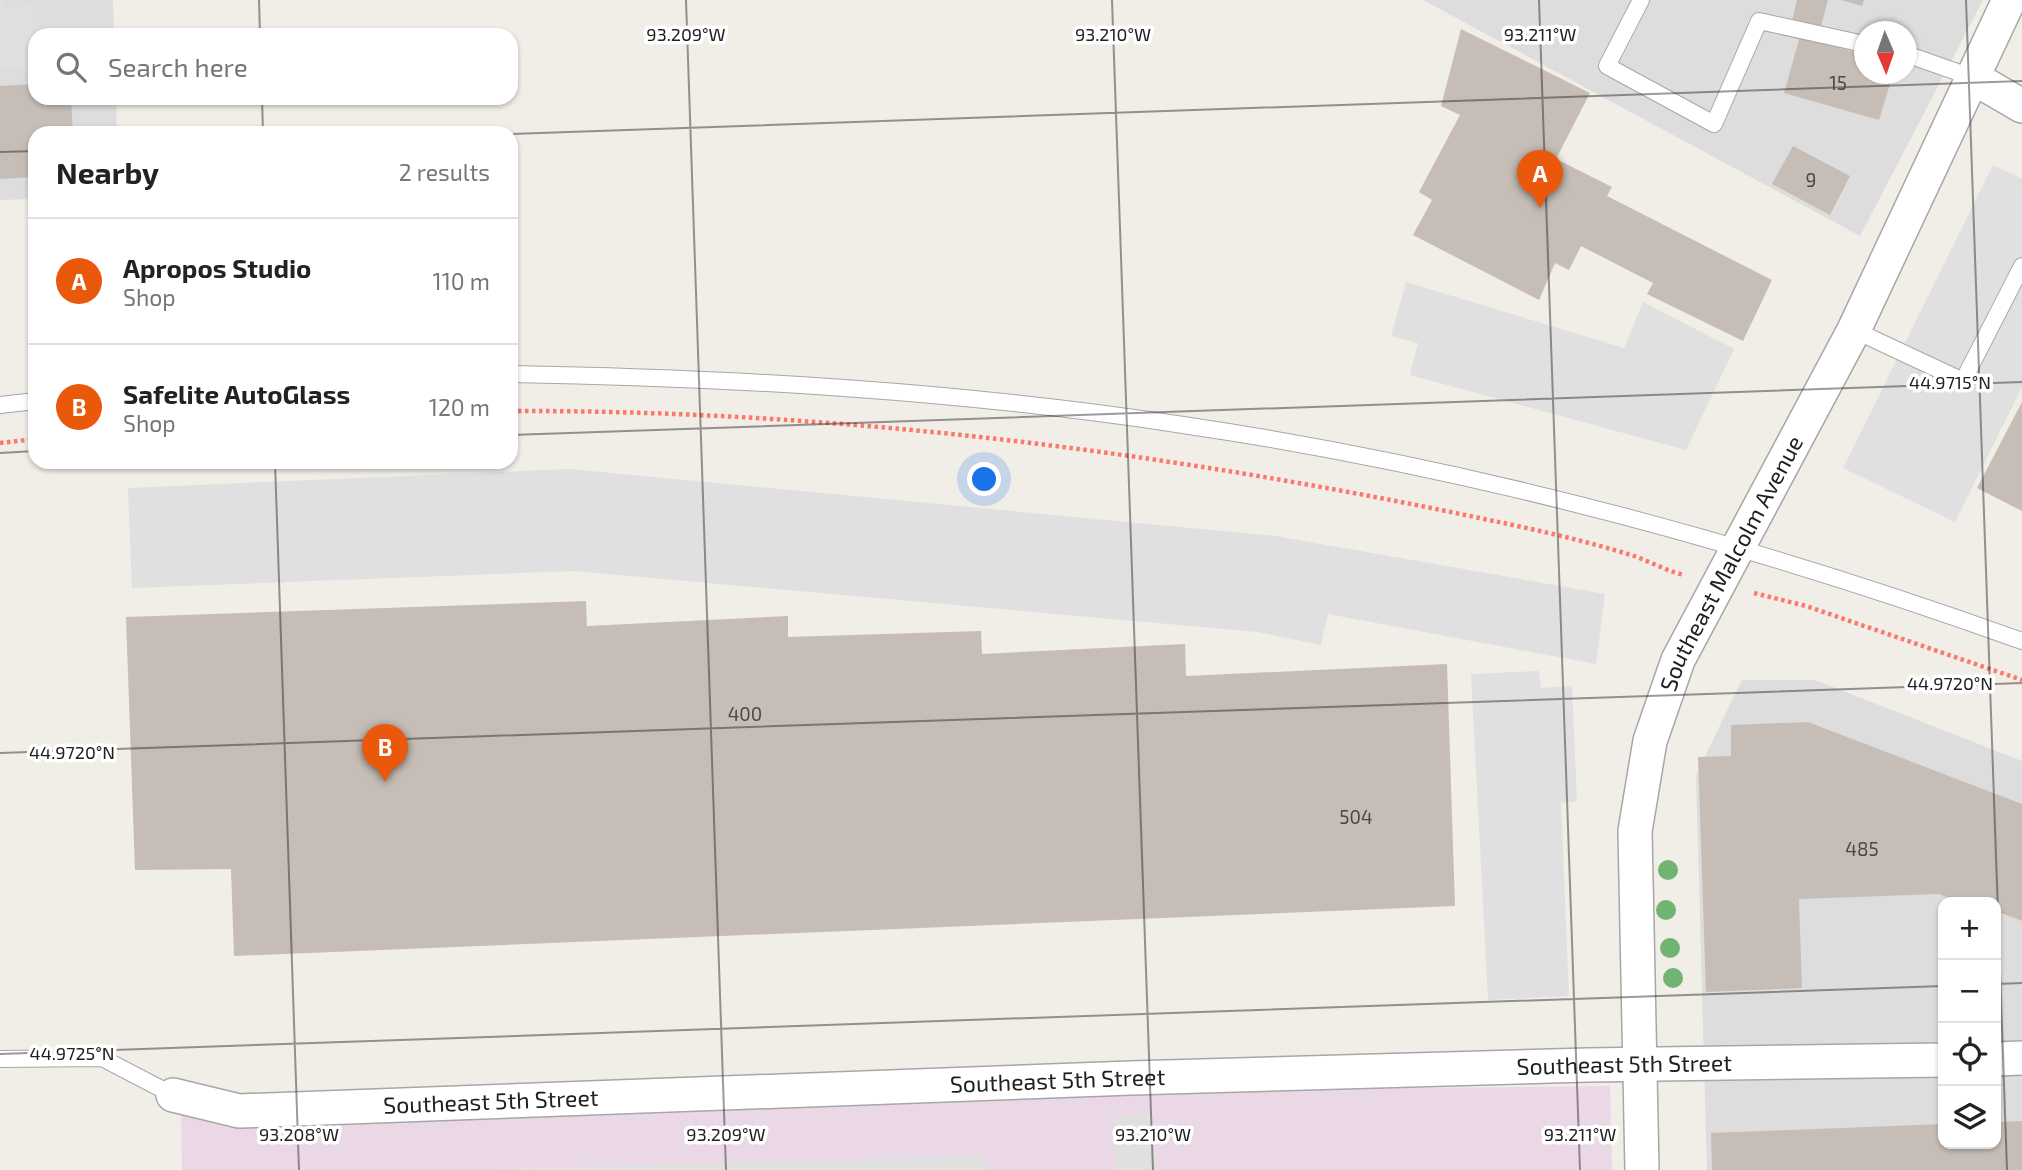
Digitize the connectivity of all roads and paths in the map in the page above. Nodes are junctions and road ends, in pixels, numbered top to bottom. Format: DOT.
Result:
graph roads {
  1 [pos="1641,0"];
  2 [pos="2009,0"];
  3 [pos="1854,42"];
  4 [pos="1917,58"];
  5 [pos="1974,78"];
  6 [pos="2022,106"];
  7 [pos="2022,266"];
  8 [pos="1854,330"];
  9 [pos="518,374"];
  10 [pos="28,402"];
  11 [pos="0,405"];
  12 [pos="518,411"];
  13 [pos="28,440"];
  14 [pos="0,443"];
  15 [pos="1739,548"];
  16 [pos="1675,573"];
  17 [pos="1759,594"];
  18 [pos="2022,640"];
  19 [pos="2022,680"];
  20 [pos="2022,1058"];
  21 [pos="0,1059"];
  22 [pos="2001,1059"];
  23 [pos="1938,1060"];
  24 [pos="1639,1067"];
  25 [pos="173,1095"];
  26 [pos="1642,1170"];
  1 -- 3 [label="lane"];
  2 -- 5 [label="street, Southeast Malcolm Avenue"];
  4 -- 5 [label="lane"];
  5 -- 6 [label="street"];
  5 -- 8 [label="street, Southeast Malcolm Avenue"];
  7 -- 8 [label="lane"];
  8 -- 15 [label="street, Southeast Malcolm Avenue"];
  9 -- 15 [label="lane"];
  10 -- 11 [label="lane"];
  12 -- 16 [label="path"];
  13 -- 14 [label="path"];
  15 -- 18 [label="lane"];
  15 -- 24 [label="street, Southeast Malcolm Avenue"];
  17 -- 19 [label="path"];
  20 -- 22 [label="street"];
  21 -- 25 [label="lane"];
  23 -- 24 [label="street, Southeast 5th Street"];
  24 -- 25 [label="street, Southeast 5th Street"];
  24 -- 26 [label="street, Southeast Malcolm Avenue"];
}
